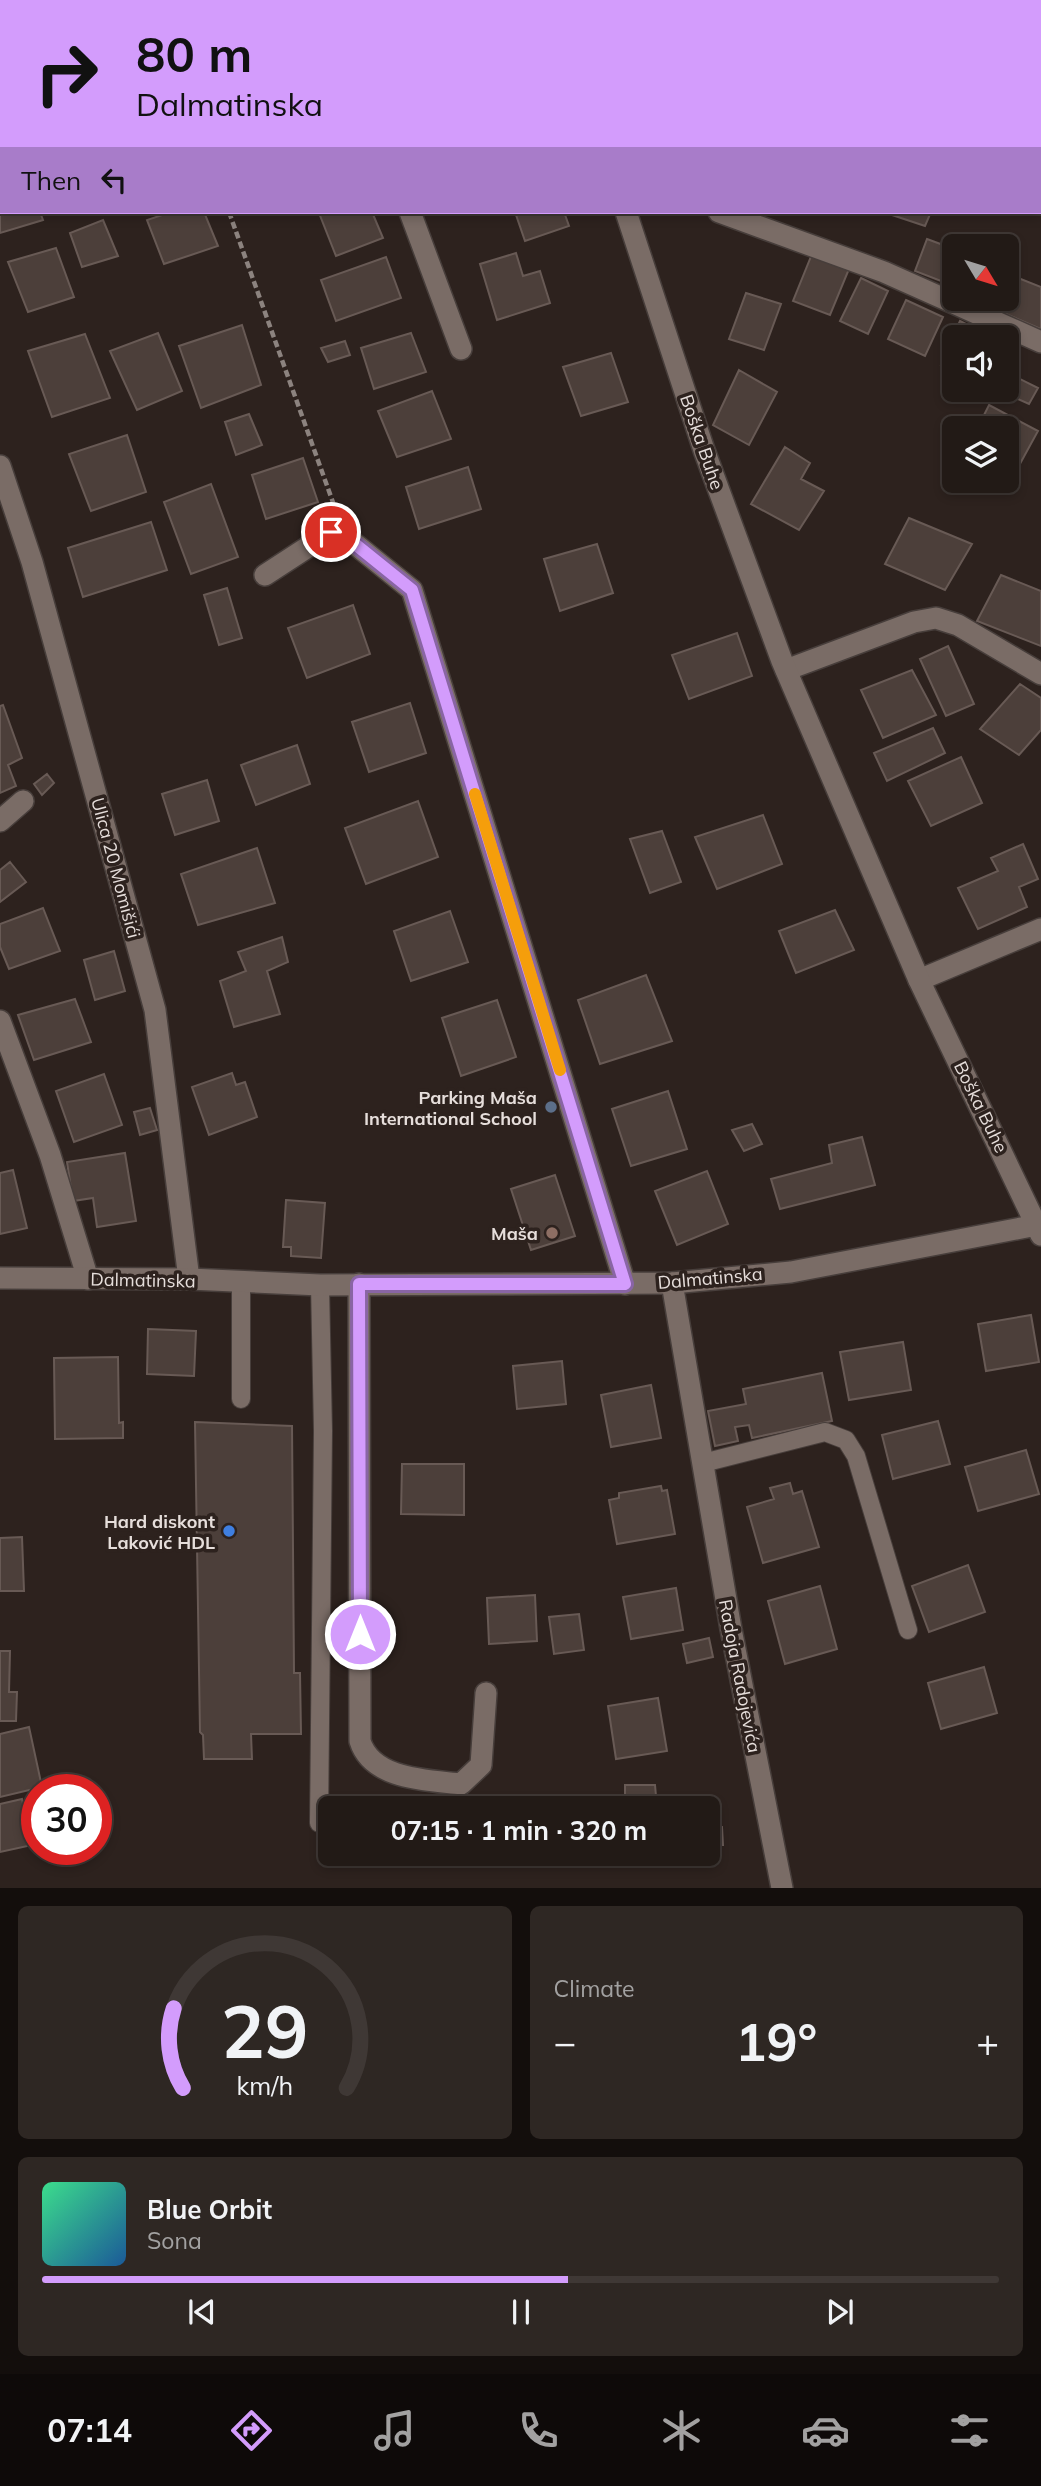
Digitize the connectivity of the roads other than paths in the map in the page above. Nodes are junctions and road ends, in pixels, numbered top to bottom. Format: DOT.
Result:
graph roads {
  1 [pos="411,214"];
  2 [pos="627,214"];
  3 [pos="724,214"];
  4 [pos="1041,342"];
  5 [pos="461,349"];
  6 [pos="0,466"];
  7 [pos="265,575"];
  8 [pos="786,670"];
  9 [pos="1041,674"];
  10 [pos="23,801"];
  11 [pos="0,821"];
  12 [pos="1041,929"];
  13 [pos="919,980"];
  14 [pos="0,1021"];
  15 [pos="1038,1222"];
  16 [pos="0,1278"];
  17 [pos="88,1279"];
  18 [pos="189,1279"];
  19 [pos="240,1282"];
  20 [pos="672,1283"];
  21 [pos="359,1284"];
  22 [pos="625,1284"];
  23 [pos="320,1285"];
  24 [pos="241,1399"];
  25 [pos="703,1463"];
  26 [pos="908,1630"];
  27 [pos="486,1693"];
  28 [pos="319,1796"];
  29 [pos="782,1888"];
  1 -- 5 [label="street"];
  2 -- 8 [label="street, Boška Buhe"];
  3 -- 4 [label="street"];
  6 -- 18 [label="street, Ulica 20 Momišići"];
  7 -- 22 [label="street"];
  8 -- 9 [label="street"];
  8 -- 13 [label="street, Boška Buhe"];
  10 -- 11 [label="street"];
  12 -- 13 [label="street"];
  13 -- 15 [label="street, Boška Buhe"];
  14 -- 17 [label="street"];
  15 -- 20 [label="street, Dalmatinska"];
  16 -- 17 [label="street, Dalmatinska"];
  17 -- 18 [label="street, Dalmatinska"];
  18 -- 19 [label="street, Dalmatinska"];
  19 -- 23 [label="street, Dalmatinska"];
  19 -- 24 [label="lane"];
  20 -- 22 [label="street, Dalmatinska"];
  20 -- 25 [label="street, Radoja Radojevića"];
  21 -- 22 [label="street, Dalmatinska"];
  21 -- 23 [label="street, Dalmatinska"];
  21 -- 27 [label="street"];
  23 -- 28 [label="lane"];
  25 -- 26 [label="lane"];
  25 -- 29 [label="street, Radoja Radojevića"];
}
